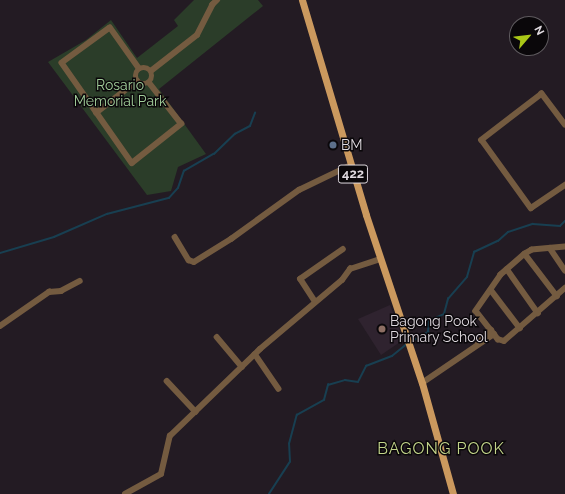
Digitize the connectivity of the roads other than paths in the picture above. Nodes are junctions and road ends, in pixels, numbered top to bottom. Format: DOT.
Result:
graph roads {
  1 [pos="217,0"];
  2 [pos="302,0"];
  3 [pos="139,69"];
  4 [pos="151,71"];
  5 [pos="137,81"];
  6 [pos="149,83"];
  7 [pos="96,112"];
  8 [pos="565,125"];
  9 [pos="351,165"];
  10 [pos="565,185"];
  11 [pos="175,237"];
  12 [pos="565,247"];
  13 [pos="550,248"];
  14 [pos="343,249"];
  15 [pos="526,254"];
  16 [pos="380,259"];
  17 [pos="507,269"];
  18 [pos="565,270"];
  19 [pos="80,281"];
  20 [pos="565,288"];
  21 [pos="491,290"];
  22 [pos="557,296"];
  23 [pos="315,302"];
  24 [pos="538,313"];
  25 [pos="0,326"];
  26 [pos="520,328"];
  27 [pos="492,332"];
  28 [pos="218,337"];
  29 [pos="255,354"];
  30 [pos="242,367"];
  31 [pos="167,381"];
  32 [pos="422,383"];
  33 [pos="279,389"];
  34 [pos="196,412"];
  35 [pos="126,494"];
  36 [pos="453,494"];
  1 -- 4 [label="street"];
  2 -- 9 [label="main road, 422"];
  3 -- 4 [label="street"];
  3 -- 5 [label="street"];
  3 -- 7 [label="street"];
  4 -- 6 [label="street"];
  5 -- 6 [label="street"];
  5 -- 7 [label="street"];
  6 -- 7 [label="street"];
  8 -- 10 [label="street"];
  9 -- 11 [label="street"];
  9 -- 16 [label="main road, 422"];
  12 -- 13 [label="street"];
  13 -- 15 [label="street"];
  13 -- 18 [label="street"];
  14 -- 23 [label="street"];
  15 -- 17 [label="street"];
  15 -- 22 [label="street"];
  16 -- 23 [label="street"];
  16 -- 32 [label="main road, 422"];
  17 -- 21 [label="street"];
  17 -- 24 [label="street"];
  19 -- 25 [label="street"];
  20 -- 22 [label="street"];
  21 -- 26 [label="street"];
  21 -- 27 [label="street"];
  22 -- 24 [label="street"];
  23 -- 29 [label="street"];
  24 -- 26 [label="street"];
  26 -- 27 [label="street"];
  27 -- 32 [label="street"];
  28 -- 30 [label="street"];
  29 -- 30 [label="street"];
  29 -- 33 [label="street"];
  30 -- 34 [label="street"];
  31 -- 34 [label="street"];
  32 -- 36 [label="main road, 422"];
  34 -- 35 [label="street"];
}
